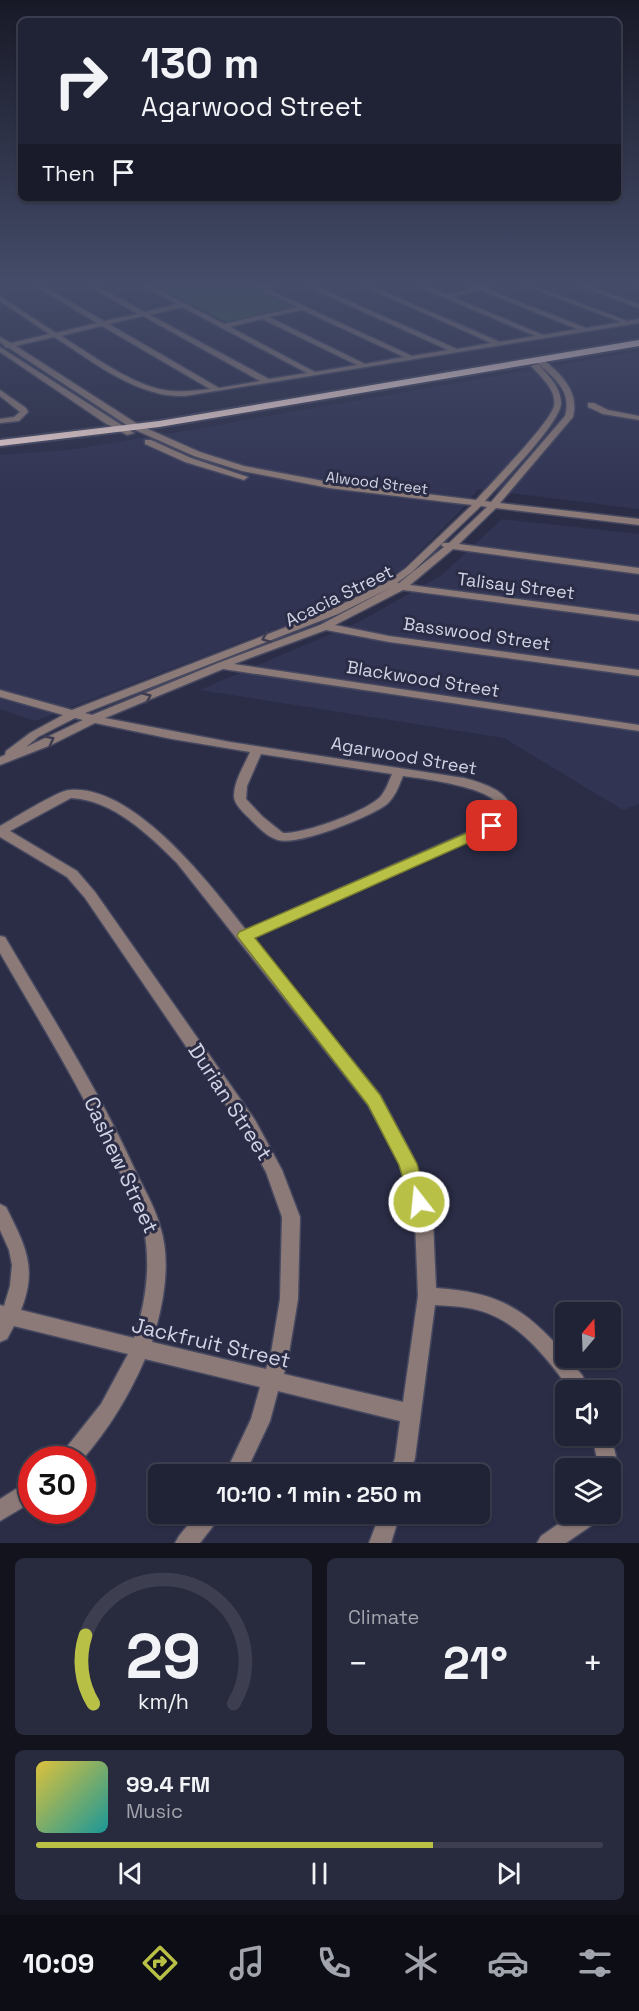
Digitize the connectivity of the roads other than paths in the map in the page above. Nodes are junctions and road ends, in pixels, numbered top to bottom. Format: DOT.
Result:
graph roads {
  1 [pos="8,353"];
  2 [pos="22,353"];
  3 [pos="85,353"];
  4 [pos="152,353"];
  5 [pos="214,353"];
  6 [pos="275,353"];
  7 [pos="338,353"];
  8 [pos="400,353"];
  9 [pos="442,353"];
  10 [pos="574,353"];
  11 [pos="411,358"];
  12 [pos="532,360"];
  13 [pos="365,366"];
  14 [pos="314,374"];
  15 [pos="266,381"];
  16 [pos="218,390"];
  17 [pos="0,392"];
  18 [pos="591,405"];
  19 [pos="639,418"];
  20 [pos="0,421"];
  21 [pos="136,427"];
  22 [pos="122,429"];
  23 [pos="0,443"];
  24 [pos="476,506"];
  25 [pos="490,508"];
  26 [pos="639,522"];
  27 [pos="639,529"];
  28 [pos="436,544"];
  29 [pos="451,546"];
  30 [pos="639,571"];
  31 [pos="395,585"];
  32 [pos="639,618"];
  33 [pos="312,621"];
  34 [pos="326,626"];
  35 [pos="202,662"];
  36 [pos="222,665"];
  37 [pos="639,673"];
  38 [pos="0,693"];
  39 [pos="73,714"];
  40 [pos="93,718"];
  41 [pos="639,728"];
  42 [pos="257,750"];
  43 [pos="3,760"];
  44 [pos="399,771"];
  45 [pos="0,831"];
  46 [pos="245,936"];
  47 [pos="0,941"];
  48 [pos="0,1212"];
  49 [pos="427,1296"];
  50 [pos="5,1316"];
  51 [pos="0,1333"];
  52 [pos="140,1350"];
  53 [pos="572,1380"];
  54 [pos="272,1381"];
  55 [pos="411,1414"];
  56 [pos="82,1446"];
  57 [pos="240,1464"];
  58 [pos="402,1464"];
  59 [pos="18,1499"];
  60 [pos="0,1511"];
  61 [pos="202,1524"];
  62 [pos="387,1524"];
  63 [pos="576,1524"];
  64 [pos="186,1543"];
  65 [pos="380,1543"];
  66 [pos="548,1543"];
  1 -- 22 [label="street, Alwood Street"];
  2 -- 21 [label="street, Alwood Street"];
  3 -- 16 [label="street"];
  4 -- 16 [label="street"];
  5 -- 15 [label="street"];
  6 -- 14 [label="street"];
  7 -- 13 [label="street"];
  8 -- 11 [label="street"];
  9 -- 11 [label="street"];
  10 -- 12 [label="highway"];
  11 -- 13 [label="street"];
  12 -- 21 [label="highway"];
  12 -- 24 [label="street, Acacia Street"];
  12 -- 25 [label="street, Acacia Street"];
  13 -- 14 [label="street"];
  14 -- 15 [label="street"];
  15 -- 16 [label="street"];
  17 -- 20 [label="street"];
  18 -- 19 [label="street"];
  21 -- 22 [label="highway"];
  21 -- 24 [label="street, Alwood Street"];
  22 -- 23 [label="highway"];
  22 -- 24 [label="street, Alwood Street"];
  24 -- 25 [label="street, Alwood Street"];
  24 -- 28 [label="street, Acacia Street"];
  25 -- 26 [label="street, Alwood Street"];
  25 -- 27 [label="street, Alwood Street"];
  25 -- 29 [label="street, Acacia Street"];
  28 -- 29 [label="street"];
  28 -- 31 [label="street, Acacia Street"];
  29 -- 30 [label="street"];
  29 -- 31 [label="street, Acacia Street"];
  31 -- 32 [label="street, Talisay Street"];
  31 -- 33 [label="street, Acacia Street"];
  31 -- 34 [label="street, Acacia Street"];
  33 -- 34 [label="street, Basswood Street"];
  33 -- 35 [label="street, Acacia Street, one-way"];
  34 -- 36 [label="street, Acacia Street"];
  34 -- 37 [label="street, Basswood Street"];
  35 -- 36 [label="street, Blackwood Street"];
  35 -- 39 [label="street, Acacia Street"];
  40 -- 36 [label="street, Acacia Street, one-way"];
  36 -- 41 [label="street, Blackwood Street"];
  38 -- 39 [label="street, Agarwood Street"];
  39 -- 40 [label="street, Agarwood Street"];
  39 -- 43 [label="street, Acacia Street"];
  40 -- 42 [label="street, Agarwood Street"];
  43 -- 40 [label="street, Acacia Street, one-way"];
  42 -- 44 [label="street, Agarwood Street"];
  42 -- 44 [label="street"];
  44 -- 46 [label="street, Agarwood Street"];
  45 -- 46 [label="street"];
  45 -- 54 [label="street, Durian Street"];
  46 -- 49 [label="street"];
  47 -- 52 [label="street, Cashew Street"];
  48 -- 50 [label="street"];
  49 -- 53 [label="street"];
  49 -- 55 [label="street"];
  50 -- 51 [label="street"];
  50 -- 52 [label="street, Jackfruit Street"];
  52 -- 54 [label="street, Jackfruit Street"];
  52 -- 56 [label="street, Cashew Street"];
  54 -- 55 [label="street, Jackfruit Street"];
  54 -- 57 [label="street, Durian Street"];
  55 -- 58 [label="street"];
  59 -- 60 [label="street"];
  61 -- 64 [label="street"];
  62 -- 65 [label="street"];
  63 -- 66 [label="street"];
}
